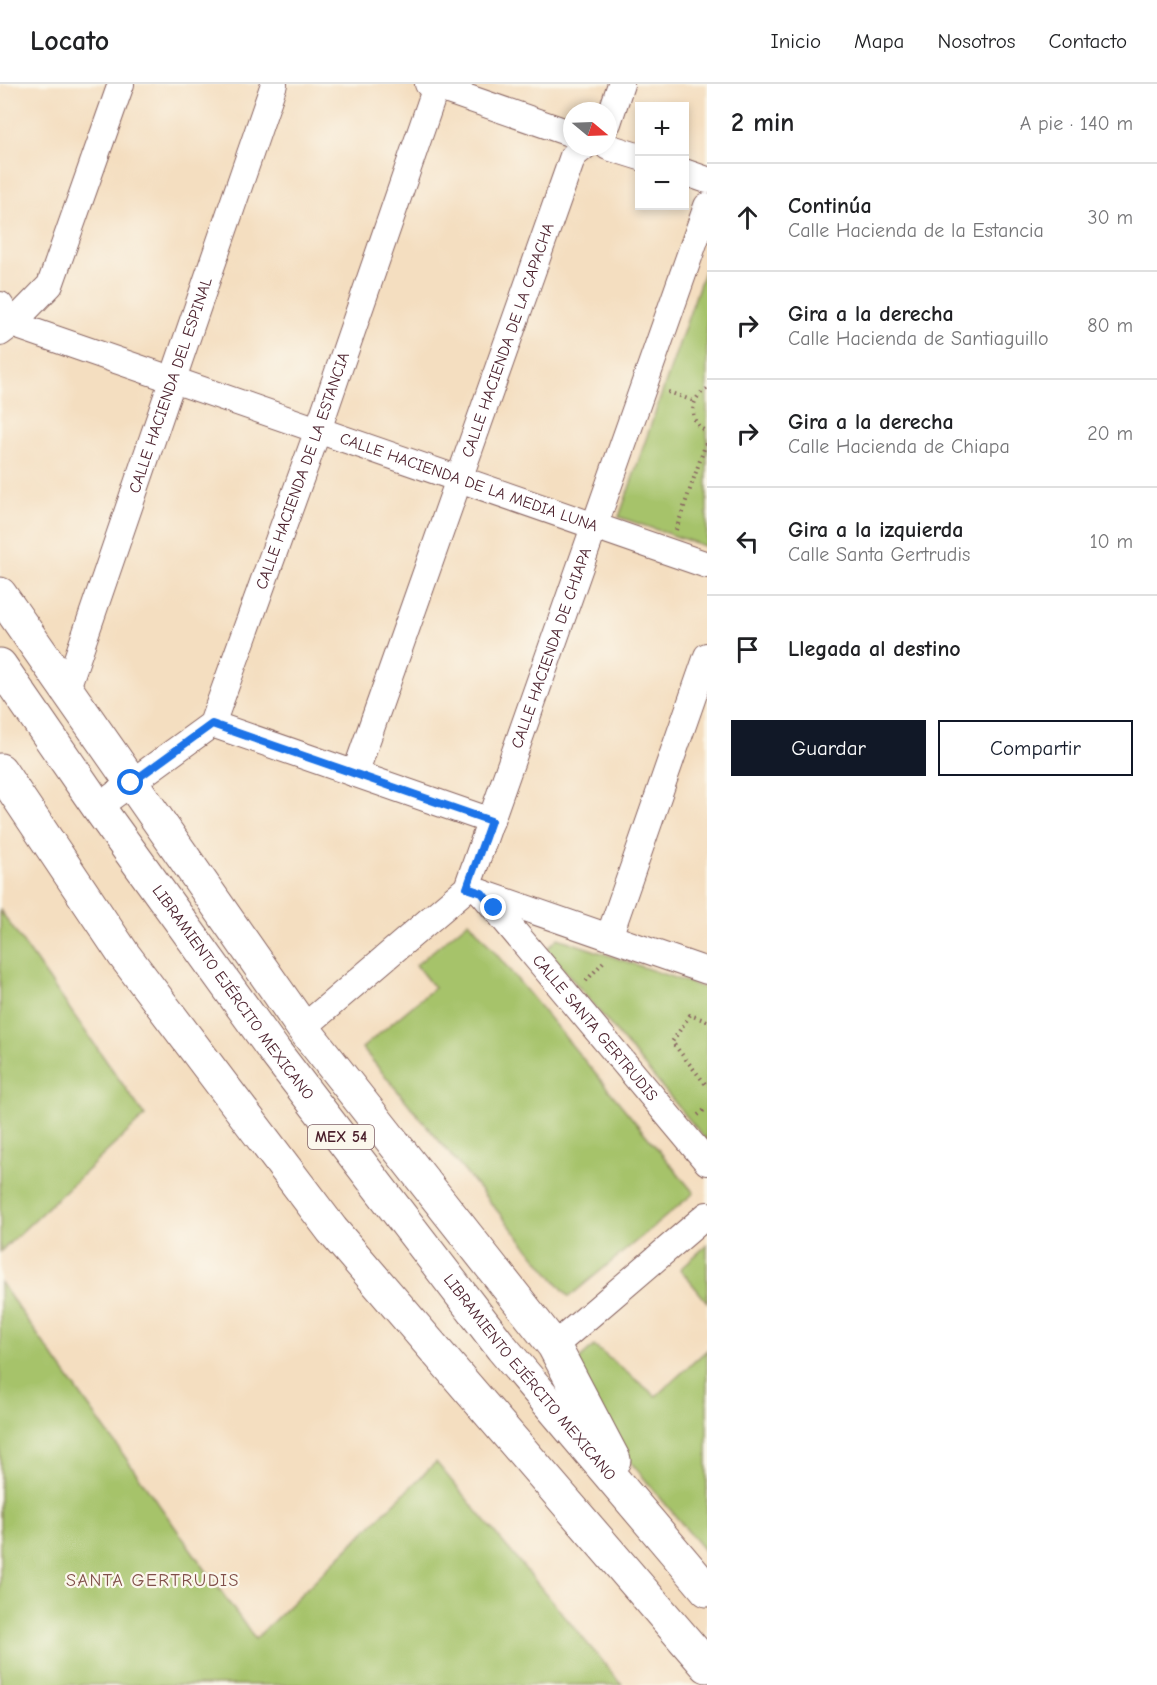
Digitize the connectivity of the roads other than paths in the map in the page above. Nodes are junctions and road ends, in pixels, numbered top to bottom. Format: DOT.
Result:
graph roads {
  1 [pos="121,84"];
  2 [pos="274,84"];
  3 [pos="621,84"];
  4 [pos="434,85"];
  5 [pos="615,102"];
  6 [pos="563,131"];
  7 [pos="617,150"];
  8 [pos="573,156"];
  9 [pos="636,156"];
  10 [pos="689,174"];
  11 [pos="707,180"];
  12 [pos="707,206"];
  13 [pos="4,321"];
  14 [pos="172,380"];
  15 [pos="318,430"];
  16 [pos="459,479"];
  17 [pos="595,526"];
  18 [pos="707,565"];
  19 [pos="0,594"];
  20 [pos="707,656"];
  21 [pos="0,665"];
  22 [pos="67,688"];
  23 [pos="212,724"];
  24 [pos="0,770"];
  25 [pos="355,774"];
  26 [pos="131,783"];
  27 [pos="98,807"];
  28 [pos="491,821"];
  29 [pos="475,891"];
  30 [pos="608,947"];
  31 [pos="707,971"];
  32 [pos="303,1028"];
  33 [pos="707,1162"];
  34 [pos="707,1215"];
  35 [pos="554,1346"];
  36 [pos="645,1517"];
  37 [pos="707,1590"];
  38 [pos="707,1666"];
  1 -- 13 [label="street"];
  2 -- 14 [label="street, CALLE HACIENDA DEL ESPINAL"];
  3 -- 5 [label="street"];
  4 -- 6 [label="street"];
  4 -- 15 [label="street, CALLE HACIENDA DE LA ESTANCIA"];
  7 -- 9 [label="street"];
  8 -- 16 [label="street, CALLE HACIENDA DE LA CAPACHA"];
  10 -- 11 [label="street"];
  12 -- 17 [label="street, CALLE HACIENDA DE CHIAPA"];
  13 -- 14 [label="street, CALLE HACIENDA DE LA MEDIA LUNA"];
  14 -- 15 [label="street, CALLE HACIENDA DE LA MEDIA LUNA"];
  14 -- 22 [label="street, CALLE HACIENDA DEL ESPINAL"];
  15 -- 16 [label="street, CALLE HACIENDA DE LA MEDIA LUNA"];
  15 -- 23 [label="street, CALLE HACIENDA DE LA ESTANCIA"];
  16 -- 17 [label="street, CALLE HACIENDA DE LA MEDIA LUNA"];
  16 -- 25 [label="street, CALLE HACIENDA DE LA CAPACHA"];
  17 -- 18 [label="street, CALLE HACIENDA DE LA MEDIA LUNA"];
  17 -- 28 [label="street, CALLE HACIENDA DE CHIAPA"];
  19 -- 22 [label="highway"];
  20 -- 30 [label="street"];
  21 -- 27 [label="highway, LIBRAMIENTO EJÉRCITO MEXICANO / MEX 54"];
  22 -- 26 [label="highway"];
  23 -- 25 [label="street"];
  23 -- 26 [label="street"];
  24 -- 38 [label="highway"];
  25 -- 28 [label="street"];
  26 -- 27 [label="street"];
  26 -- 32 [label="highway"];
  27 -- 36 [label="highway, LIBRAMIENTO EJÉRCITO MEXICANO / MEX 54"];
  28 -- 29 [label="street, CALLE HACIENDA DE CHIAPA"];
  29 -- 30 [label="street"];
  29 -- 32 [label="street, CALLE HACIENDA DE CHIAPA"];
  29 -- 33 [label="street, CALLE SANTA GERTRUDIS"];
  30 -- 31 [label="street"];
  32 -- 35 [label="highway"];
  34 -- 35 [label="street"];
  35 -- 36 [label="highway"];
  36 -- 37 [label="highway, LIBRAMIENTO EJÉRCITO MEXICANO / MEX 54"];
}
